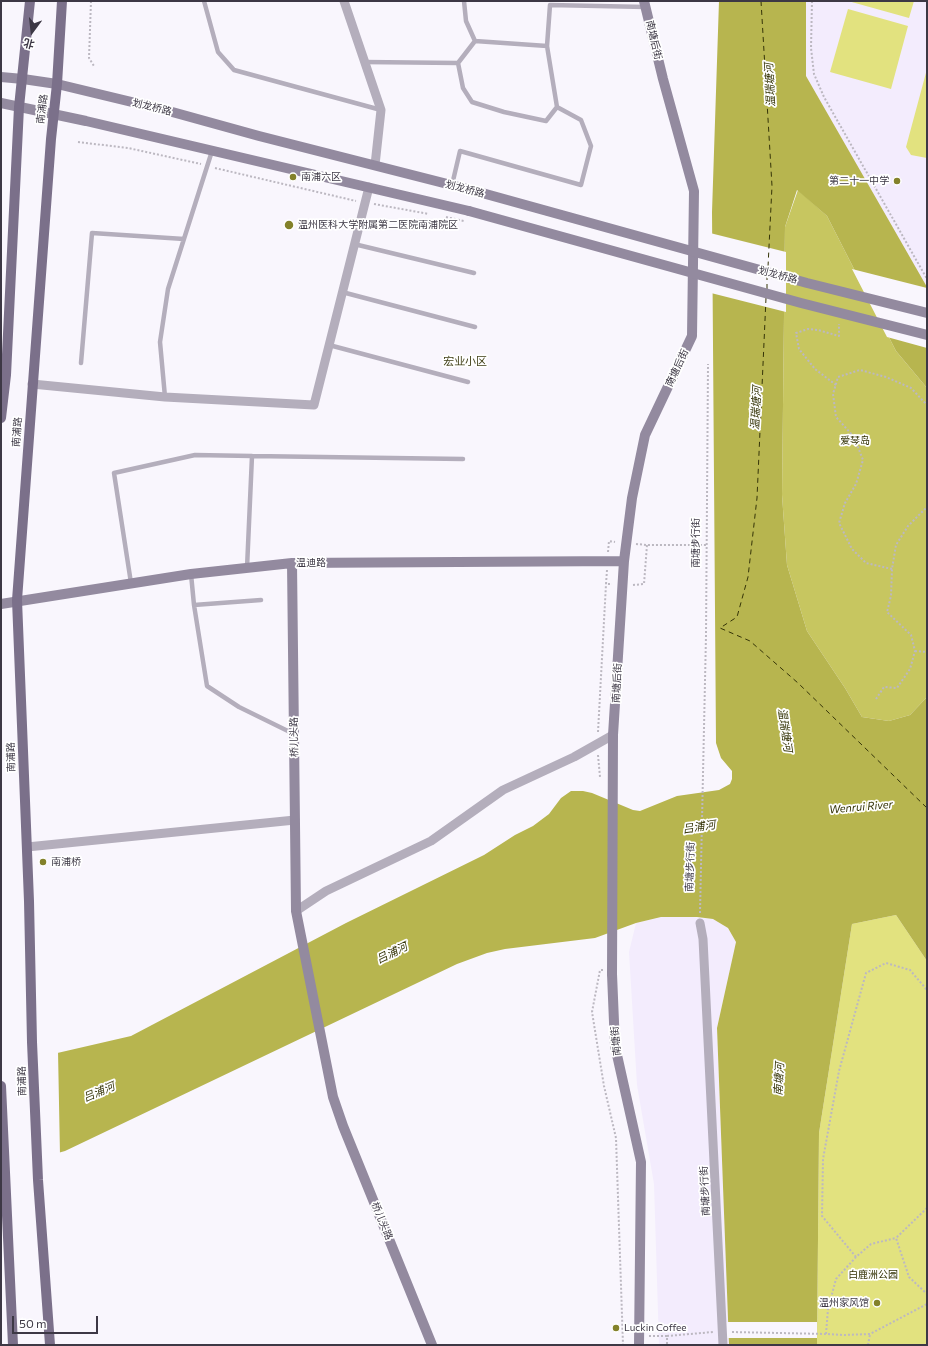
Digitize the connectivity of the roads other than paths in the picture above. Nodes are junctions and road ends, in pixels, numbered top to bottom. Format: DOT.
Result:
graph roads {
  1 [pos="30,1"];
  2 [pos="62,1"];
  3 [pos="204,1"];
  4 [pos="344,1"];
  5 [pos="464,1"];
  6 [pos="549,3"];
  7 [pos="645,4"];
  8 [pos="475,41"];
  9 [pos="547,46"];
  10 [pos="364,62"];
  11 [pos="458,63"];
  12 [pos="1,77"];
  13 [pos="23,79"];
  14 [pos="57,84"];
  15 [pos="1,104"];
  16 [pos="19,107"];
  17 [pos="557,107"];
  18 [pos="381,110"];
  19 [pos="52,113"];
  20 [pos="212,151"];
  21 [pos="375,165"];
  22 [pos="452,185"];
  23 [pos="369,187"];
  24 [pos="184,240"];
  25 [pos="354,244"];
  26 [pos="474,273"];
  27 [pos="342,292"];
  28 [pos="927,313"];
  29 [pos="475,327"];
  30 [pos="927,335"];
  31 [pos="329,345"];
  32 [pos="81,363"];
  33 [pos="4,375"];
  34 [pos="468,382"];
  35 [pos="32,384"];
  36 [pos="165,397"];
  37 [pos="1,418"];
  38 [pos="252,456"];
  39 [pos="463,458"];
  40 [pos="624,561"];
  41 [pos="292,563"];
  42 [pos="247,568"];
  43 [pos="191,574"];
  44 [pos="131,583"];
  45 [pos="17,600"];
  46 [pos="262,600"];
  47 [pos="1,604"];
  48 [pos="194,605"];
  49 [pos="294,734"];
  50 [pos="614,735"];
  51 [pos="295,820"];
  52 [pos="27,847"];
  53 [pos="296,911"];
  54 [pos="700,922"];
  55 [pos="1,1086"];
  56 [pos="13,1345"];
  57 [pos="50,1345"];
  58 [pos="432,1345"];
  59 [pos="639,1345"];
  60 [pos="723,1345"];
  1 -- 13 [label="main road, 南浦路"];
  2 -- 14 [label="main road, 南浦路"];
  3 -- 18 [label="lane"];
  4 -- 10 [label="street"];
  5 -- 8 [label="lane"];
  6 -- 7 [label="lane"];
  6 -- 9 [label="lane"];
  7 -- 40 [label="street, 南塘后街"];
  8 -- 9 [label="lane"];
  8 -- 11 [label="lane"];
  9 -- 17 [label="lane"];
  10 -- 11 [label="lane"];
  10 -- 18 [label="street"];
  11 -- 17 [label="lane"];
  12 -- 13 [label="street, 划龙桥路"];
  13 -- 14 [label="street, 划龙桥路"];
  13 -- 16 [label="main road, 南浦路"];
  14 -- 19 [label="main road, 南浦路"];
  14 -- 21 [label="street, 划龙桥路"];
  15 -- 16 [label="street, 划龙桥路"];
  16 -- 19 [label="street, 划龙桥路"];
  16 -- 33 [label="main road, 南浦路"];
  17 -- 22 [label="lane"];
  18 -- 21 [label="street"];
  19 -- 20 [label="street, 划龙桥路"];
  19 -- 35 [label="main road, 南浦路"];
  20 -- 23 [label="street, 划龙桥路"];
  20 -- 24 [label="lane"];
  21 -- 22 [label="street, 划龙桥路"];
  22 -- 28 [label="street, 划龙桥路, bridge"];
  23 -- 25 [label="street"];
  23 -- 30 [label="street, 划龙桥路, bridge"];
  24 -- 32 [label="lane"];
  24 -- 36 [label="lane"];
  25 -- 26 [label="lane"];
  25 -- 27 [label="street"];
  27 -- 29 [label="lane"];
  27 -- 31 [label="street"];
  31 -- 34 [label="lane"];
  31 -- 36 [label="street"];
  33 -- 37 [label="main road, 南浦路"];
  35 -- 36 [label="street"];
  35 -- 45 [label="main road, 南浦路"];
  38 -- 39 [label="lane"];
  38 -- 42 [label="lane"];
  38 -- 44 [label="lane"];
  40 -- 41 [label="street, 温迪路"];
  40 -- 50 [label="street, 南塘后街"];
  41 -- 42 [label="street, 温迪路"];
  41 -- 49 [label="street, 桥儿头路"];
  42 -- 43 [label="street, 温迪路"];
  43 -- 44 [label="street, 温迪路"];
  43 -- 48 [label="lane"];
  44 -- 45 [label="street, 温迪路"];
  45 -- 47 [label="street, 温迪路"];
  45 -- 52 [label="main road, 南浦路"];
  46 -- 48 [label="lane"];
  48 -- 49 [label="lane"];
  49 -- 51 [label="street, 桥儿头路"];
  50 -- 53 [label="street"];
  50 -- 59 [label="street, 南塘街, bridge"];
  51 -- 52 [label="street"];
  51 -- 53 [label="street, 桥儿头路"];
  52 -- 57 [label="main road, 南浦路"];
  53 -- 58 [label="street, 桥儿头路"];
  54 -- 60 [label="street, 南塘步行街"];
  55 -- 56 [label="main road, 南浦路"];
}
